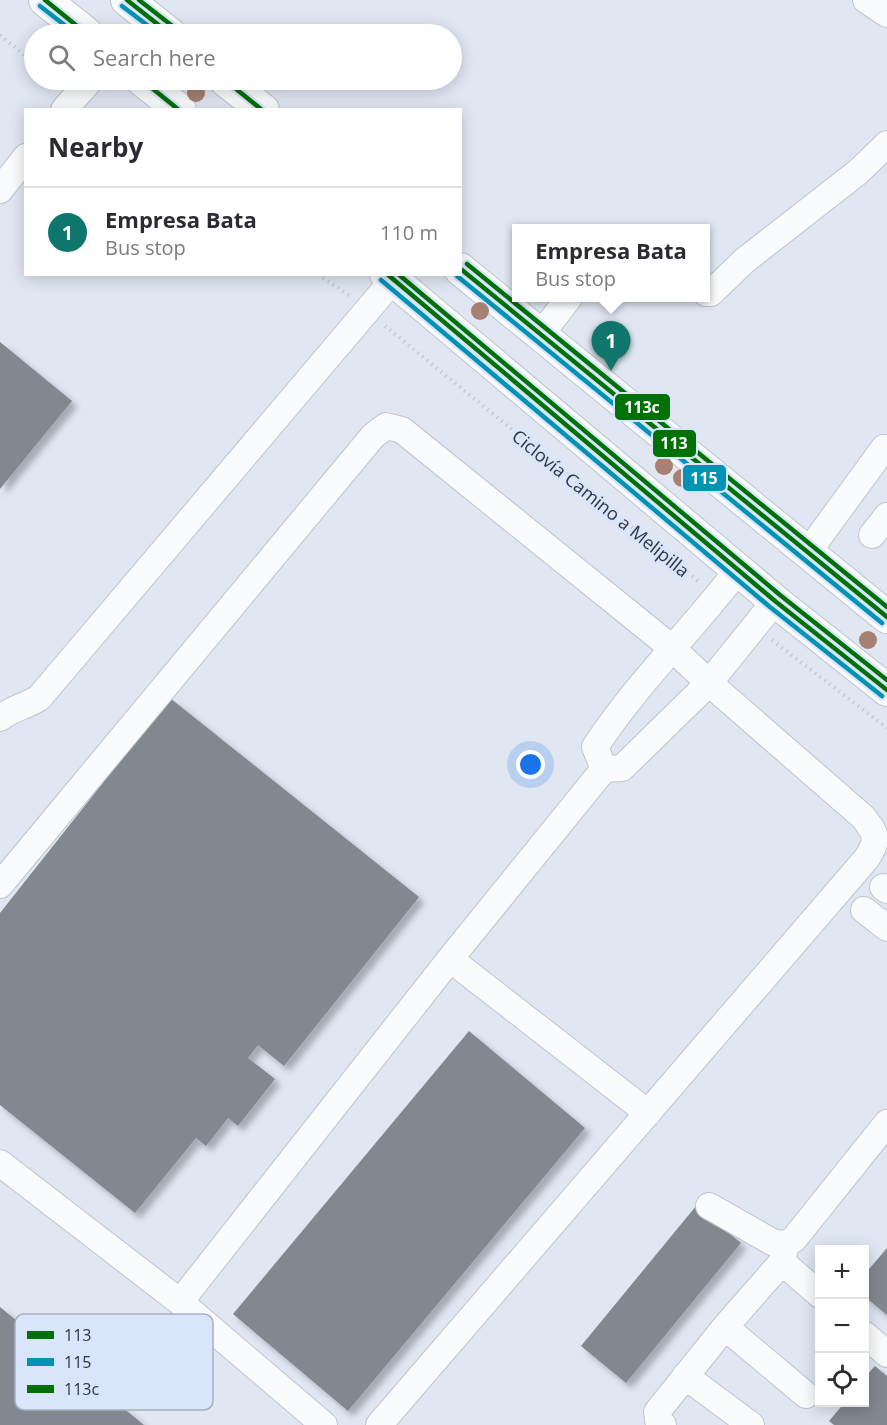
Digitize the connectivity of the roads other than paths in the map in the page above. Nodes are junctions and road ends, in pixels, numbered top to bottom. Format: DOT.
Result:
graph roads {
  1 [pos="45,0"];
  2 [pos="127,0"];
  3 [pos="866,0"];
  4 [pos="887,14"];
  5 [pos="75,24"];
  6 [pos="157,24"];
  7 [pos="81,90"];
  8 [pos="155,90"];
  9 [pos="238,90"];
  10 [pos="66,108"];
  11 [pos="177,108"];
  12 [pos="260,108"];
  13 [pos="887,144"];
  14 [pos="24,161"];
  15 [pos="0,190"];
  16 [pos="462,271"];
  17 [pos="389,277"];
  18 [pos="710,293"];
  19 [pos="565,302"];
  20 [pos="541,334"];
  21 [pos="887,448"];
  22 [pos="808,552"];
  23 [pos="738,570"];
  24 [pos="775,601"];
  25 [pos="887,617"];
  26 [pos="672,648"];
  27 [pos="709,683"];
  28 [pos="887,690"];
  29 [pos="0,718"];
  30 [pos="604,769"];
  31 [pos="0,885"];
  32 [pos="864,910"];
  33 [pos="887,928"];
  34 [pos="450,959"];
  35 [pos="648,1113"];
  36 [pos="887,1123"];
  37 [pos="0,1163"];
  38 [pos="709,1206"];
  39 [pos="784,1253"];
  40 [pos="815,1290"];
  41 [pos="180,1302"];
  42 [pos="194,1314"];
  43 [pos="725,1327"];
  44 [pos="213,1330"];
  45 [pos="869,1338"];
  46 [pos="887,1354"];
  47 [pos="685,1376"];
  48 [pos="806,1395"];
  49 [pos="324,1425"];
  50 [pos="380,1425"];
  51 [pos="663,1425"];
  52 [pos="751,1425"];
  1 -- 5 [label="main road"];
  2 -- 6 [label="main road"];
  3 -- 4 [label="lane"];
  7 -- 10 [label="lane"];
  8 -- 11 [label="main road"];
  9 -- 12 [label="main road"];
  13 -- 18 [label="lane"];
  14 -- 15 [label="lane"];
  16 -- 20 [label="main road"];
  17 -- 23 [label="main road"];
  17 -- 29 [label="lane"];
  19 -- 20 [label="lane"];
  20 -- 22 [label="main road"];
  21 -- 22 [label="lane"];
  22 -- 25 [label="main road"];
  23 -- 24 [label="main road"];
  23 -- 26 [label="lane"];
  24 -- 27 [label="lane"];
  24 -- 28 [label="main road"];
  26 -- 27 [label="lane"];
  26 -- 30 [label="lane"];
  26 -- 31 [label="lane"];
  27 -- 30 [label="lane"];
  27 -- 35 [label="lane"];
  30 -- 34 [label="lane"];
  32 -- 33 [label="lane"];
  34 -- 35 [label="lane"];
  34 -- 41 [label="lane"];
  35 -- 50 [label="lane"];
  36 -- 39 [label="lane"];
  37 -- 41 [label="lane"];
  38 -- 39 [label="lane"];
  39 -- 40 [label="lane"];
  39 -- 43 [label="lane"];
  41 -- 42 [label="lane"];
  43 -- 47 [label="lane"];
  43 -- 48 [label="lane"];
  44 -- 49 [label="lane"];
  45 -- 46 [label="lane"];
  47 -- 51 [label="lane"];
  47 -- 52 [label="lane"];
}
